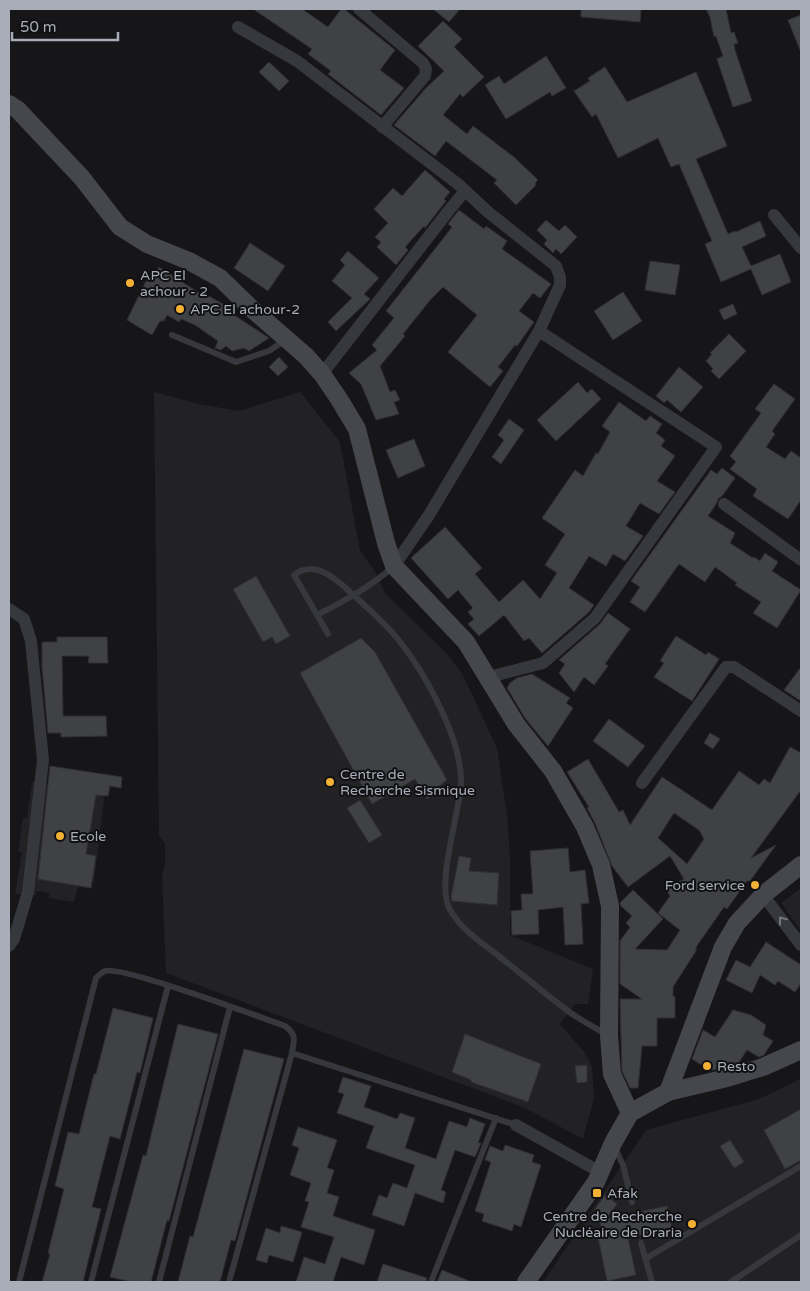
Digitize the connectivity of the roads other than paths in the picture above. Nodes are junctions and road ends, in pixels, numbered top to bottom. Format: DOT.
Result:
graph roads {
  1 [pos="360,9"];
  2 [pos="238,27"];
  3 [pos="9,104"];
  4 [pos="382,127"];
  5 [pos="465,191"];
  6 [pos="774,215"];
  7 [pos="801,248"];
  8 [pos="539,331"];
  9 [pos="172,335"];
  10 [pos="286,340"];
  11 [pos="322,374"];
  12 [pos="724,504"];
  13 [pos="801,560"];
  14 [pos="394,566"];
  15 [pos="354,596"];
  16 [pos="9,609"];
  17 [pos="317,615"];
  18 [pos="328,634"];
  19 [pos="489,677"];
  20 [pos="801,711"];
  21 [pos="642,783"];
  22 [pos="801,865"];
  23 [pos="763,895"];
  24 [pos="801,945"];
  25 [pos="9,946"];
  26 [pos="168,986"];
  27 [pos="230,1006"];
  28 [pos="609,1036"];
  29 [pos="801,1050"];
  30 [pos="292,1053"];
  31 [pos="668,1092"];
  32 [pos="630,1114"];
  33 [pos="496,1118"];
  34 [pos="516,1125"];
  35 [pos="613,1143"];
  36 [pos="801,1166"];
  37 [pos="600,1172"];
  38 [pos="632,1202"];
  39 [pos="801,1235"];
  40 [pos="641,1243"];
  41 [pos="645,1259"];
  42 [pos="19,1282"];
  43 [pos="92,1282"];
  44 [pos="159,1282"];
  45 [pos="229,1282"];
  46 [pos="431,1282"];
  47 [pos="526,1282"];
  48 [pos="652,1282"];
  49 [pos="731,1282"];
  1 -- 4 [label="street"];
  2 -- 4 [label="street"];
  3 -- 10 [label="street"];
  4 -- 5 [label="street"];
  5 -- 8 [label="street"];
  5 -- 11 [label="street"];
  6 -- 7 [label="street"];
  8 -- 14 [label="street"];
  8 -- 19 [label="street"];
  9 -- 10 [label="lane"];
  10 -- 11 [label="street"];
  11 -- 14 [label="street"];
  12 -- 13 [label="street"];
  14 -- 15 [label="lane"];
  14 -- 19 [label="street"];
  15 -- 17 [label="lane"];
  15 -- 17 [label="lane"];
  15 -- 28 [label="lane"];
  16 -- 25 [label="street"];
  17 -- 18 [label="lane"];
  19 -- 28 [label="street"];
  20 -- 21 [label="street"];
  22 -- 23 [label="street"];
  24 -- 23 [label="street, one-way"];
  23 -- 31 [label="street"];
  26 -- 27 [label="lane"];
  26 -- 42 [label="lane"];
  26 -- 43 [label="lane"];
  27 -- 30 [label="lane"];
  27 -- 44 [label="lane"];
  28 -- 32 [label="street"];
  29 -- 31 [label="street"];
  30 -- 33 [label="lane"];
  30 -- 45 [label="lane"];
  31 -- 32 [label="street"];
  32 -- 35 [label="street"];
  33 -- 34 [label="lane"];
  33 -- 46 [label="lane"];
  34 -- 37 [label="street"];
  35 -- 37 [label="street"];
  35 -- 38 [label="lane"];
  36 -- 41 [label="lane"];
  37 -- 47 [label="street"];
  39 -- 49 [label="lane"];
  40 -- 41 [label="lane"];
  41 -- 48 [label="lane"];
}
